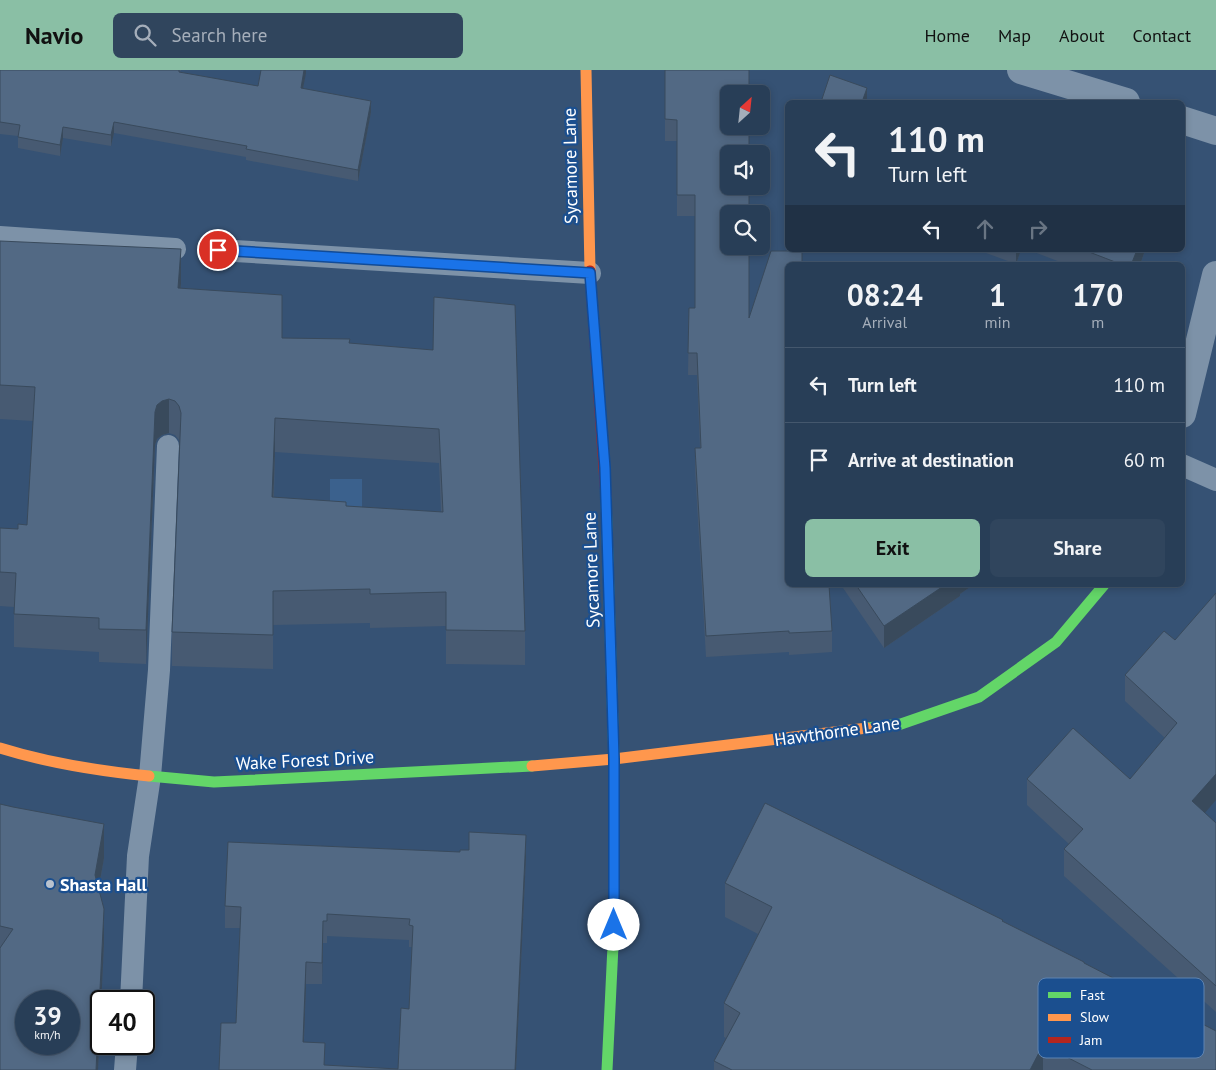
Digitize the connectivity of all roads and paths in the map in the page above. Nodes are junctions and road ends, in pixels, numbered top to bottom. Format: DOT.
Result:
graph roads {
  1 [pos="586,70"];
  2 [pos="1021,70"];
  3 [pos="1119,100"];
  4 [pos="1185,121"];
  5 [pos="1216,130"];
  6 [pos="0,238"];
  7 [pos="175,249"];
  8 [pos="218,250"];
  9 [pos="590,273"];
  10 [pos="1216,275"];
  11 [pos="1185,402"];
  12 [pos="168,446"];
  13 [pos="1185,466"];
  14 [pos="1216,480"];
  15 [pos="1102,587"];
  16 [pos="0,748"];
  17 [pos="614,759"];
  18 [pos="150,776"];
  19 [pos="131,990"];
  20 [pos="126,1055"];
  21 [pos="125,1070"];
  22 [pos="607,1070"];
  1 -- 9 [label="street, Sycamore Lane"];
  2 -- 3 [label="street"];
  4 -- 5 [label="street"];
  6 -- 7 [label="lane"];
  8 -- 9 [label="lane"];
  9 -- 17 [label="street, Sycamore Lane"];
  10 -- 11 [label="street"];
  12 -- 18 [label="lane"];
  13 -- 14 [label="lane"];
  15 -- 17 [label="street, Hawthorne Lane"];
  16 -- 18 [label="street, Wake Forest Drive"];
  17 -- 18 [label="street, Wake Forest Drive"];
  17 -- 22 [label="street, Sycamore Lane"];
  18 -- 19 [label="lane"];
  20 -- 21 [label="lane"];
}
